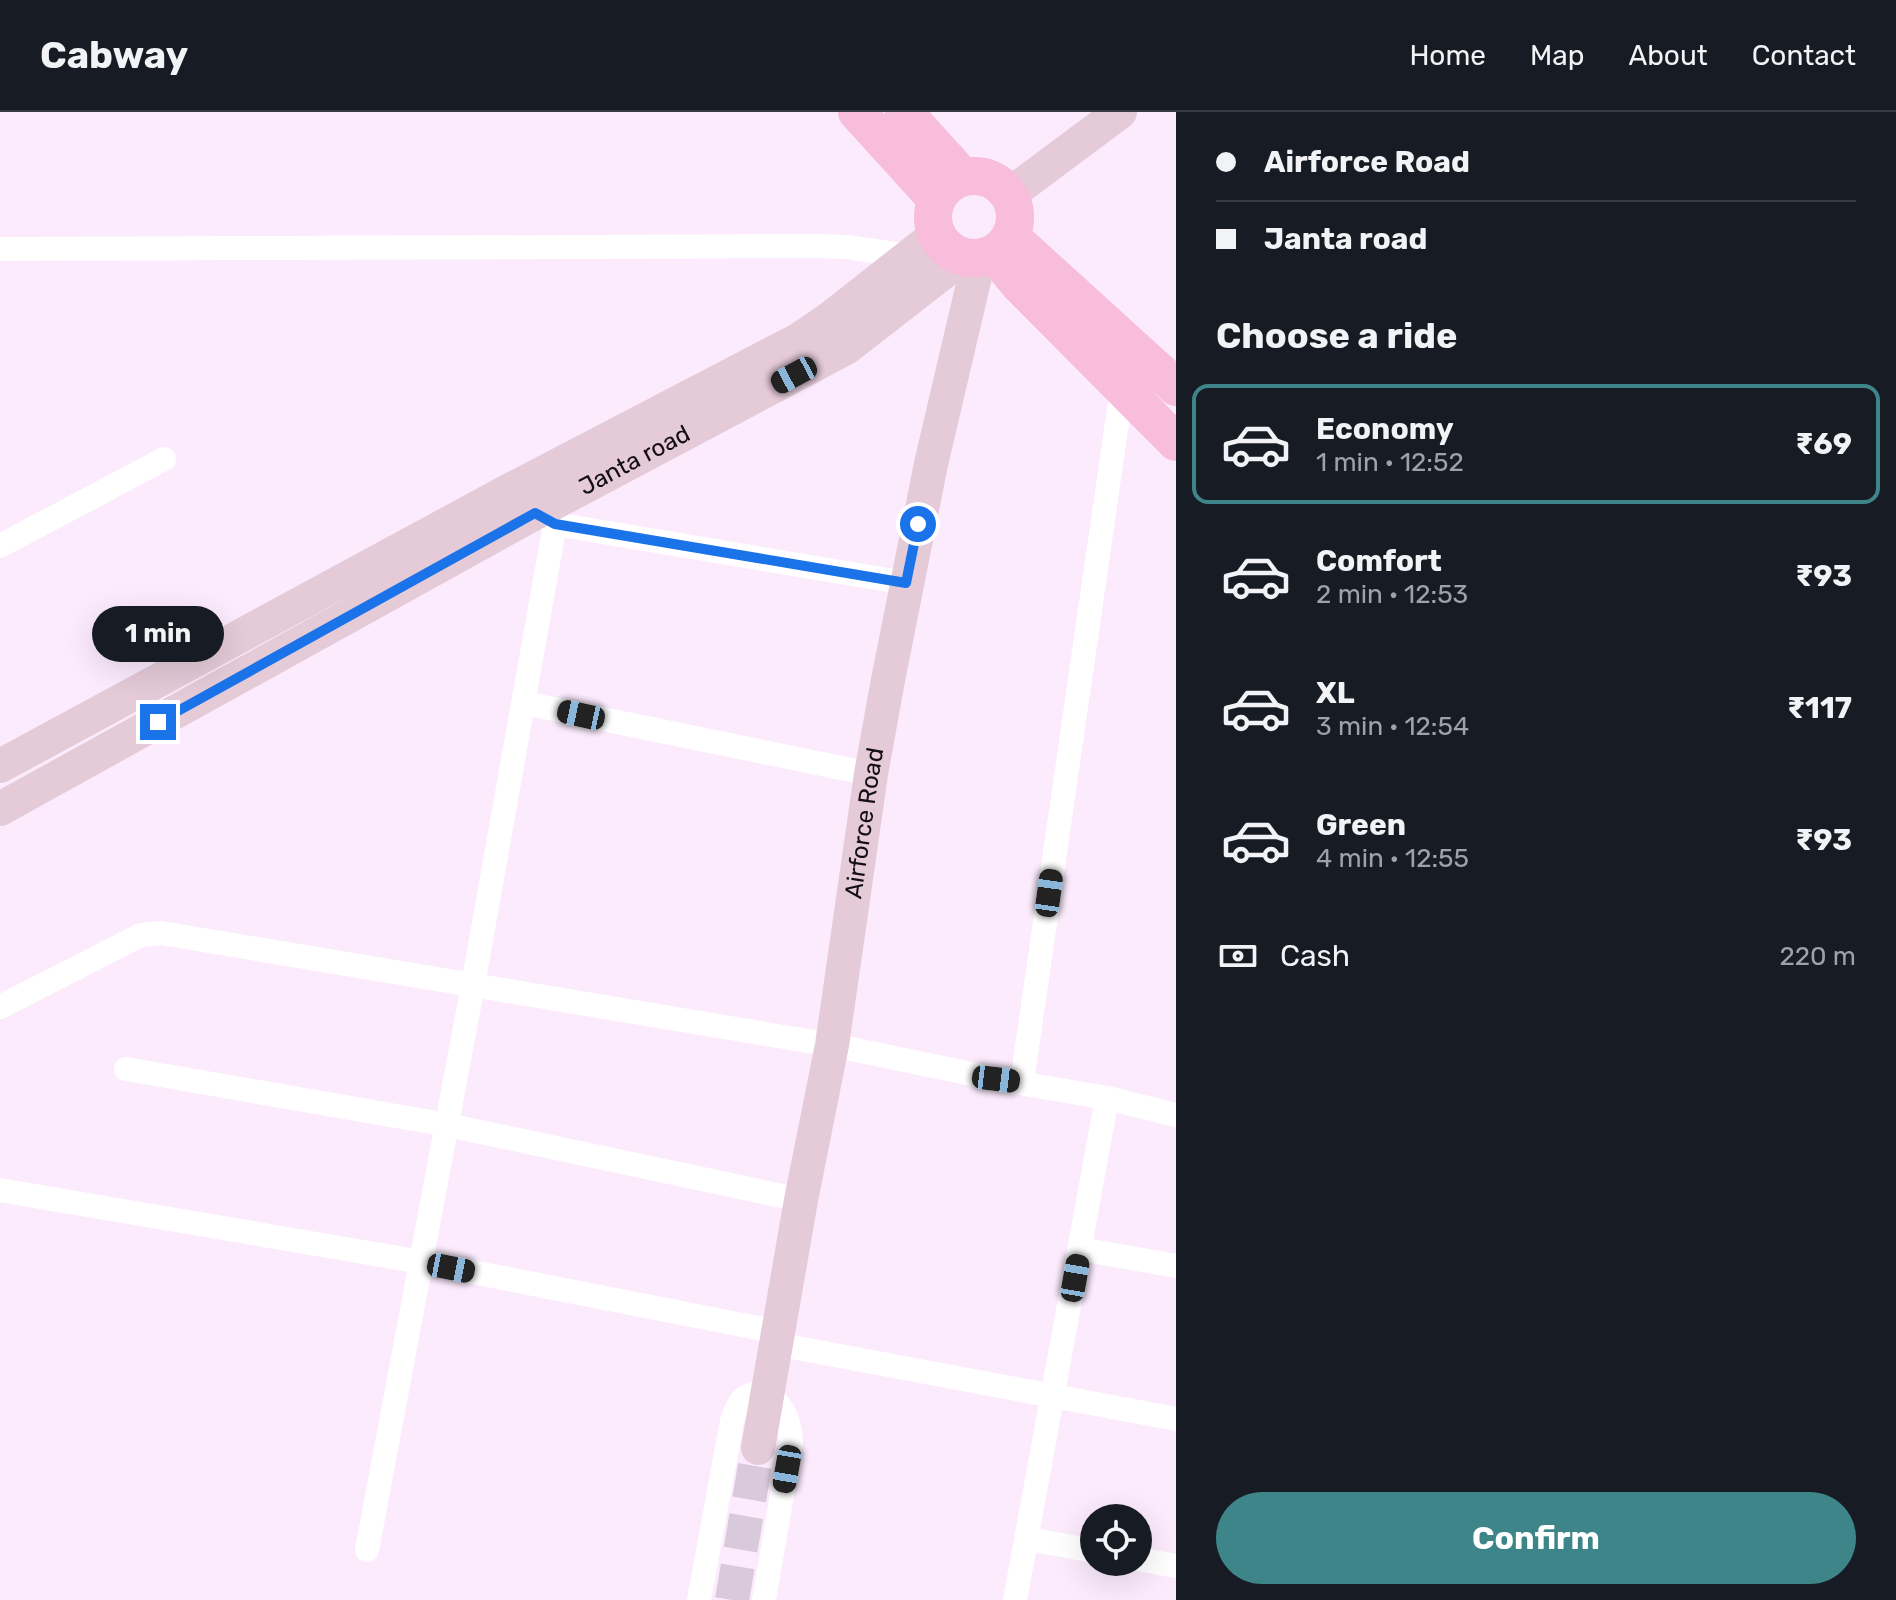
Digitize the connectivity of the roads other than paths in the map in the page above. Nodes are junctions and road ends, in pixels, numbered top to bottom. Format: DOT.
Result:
graph roads {
  1 [pos="857,112"];
  2 [pos="904,112"];
  3 [pos="1120,112"];
  4 [pos="1010,194"];
  5 [pos="961,234"];
  6 [pos="0,249"];
  7 [pos="1176,387"];
  8 [pos="1122,388"];
  9 [pos="1176,442"];
  10 [pos="164,459"];
  11 [pos="533,509"];
  12 [pos="0,546"];
  13 [pos="906,583"];
  14 [pos="524,703"];
  15 [pos="0,766"];
  16 [pos="871,774"];
  17 [pos="0,809"];
  18 [pos="473,985"];
  19 [pos="0,1007"];
  20 [pos="832,1045"];
  21 [pos="126,1069"];
  22 [pos="1022,1082"];
  23 [pos="1107,1098"];
  24 [pos="1176,1115"];
  25 [pos="448,1125"];
  26 [pos="0,1190"];
  27 [pos="801,1200"];
  28 [pos="1080,1249"];
  29 [pos="422,1262"];
  30 [pos="1176,1266"];
  31 [pos="777,1338"];
  32 [pos="767,1392"];
  33 [pos="1054,1396"];
  34 [pos="1176,1419"];
  35 [pos="758,1448"];
  36 [pos="1028,1539"];
  37 [pos="1080,1548"];
  38 [pos="367,1550"];
  39 [pos="1152,1562"];
  40 [pos="1176,1566"];
  41 [pos="699,1600"];
  42 [pos="764,1600"];
  43 [pos="1015,1600"];
  1 -- 5 [label="main road"];
  2 -- 5 [label="main road"];
  3 -- 4 [label="main road"];
  4 -- 5 [label="main road"];
  4 -- 5 [label="main road"];
  5 -- 6 [label="street"];
  5 -- 7 [label="main road"];
  5 -- 8 [label="main road"];
  5 -- 11 [label="main road, Janta road"];
  5 -- 11 [label="main road, Janta road"];
  5 -- 13 [label="main road, Airforce Road"];
  8 -- 9 [label="main road"];
  8 -- 22 [label="street"];
  10 -- 12 [label="street"];
  11 -- 13 [label="street"];
  11 -- 14 [label="street"];
  11 -- 15 [label="main road, Janta road"];
  11 -- 17 [label="main road, Janta road"];
  13 -- 16 [label="main road, Airforce Road"];
  14 -- 16 [label="street"];
  14 -- 18 [label="street"];
  16 -- 20 [label="main road, Airforce Road"];
  18 -- 19 [label="street"];
  18 -- 20 [label="street"];
  18 -- 25 [label="street"];
  20 -- 22 [label="street"];
  20 -- 27 [label="main road, Airforce Road"];
  21 -- 25 [label="street"];
  22 -- 23 [label="street"];
  23 -- 24 [label="street"];
  23 -- 28 [label="street"];
  25 -- 27 [label="street"];
  25 -- 29 [label="street"];
  26 -- 29 [label="street"];
  27 -- 31 [label="main road, Airforce Road"];
  28 -- 30 [label="street"];
  28 -- 33 [label="street"];
  29 -- 31 [label="street"];
  29 -- 38 [label="street"];
  31 -- 32 [label="main road, Airforce Road"];
  31 -- 33 [label="street"];
  32 -- 35 [label="main road, Airforce Road"];
  32 -- 41 [label="street"];
  32 -- 42 [label="street"];
  33 -- 34 [label="street"];
  33 -- 36 [label="street"];
  36 -- 37 [label="street"];
  36 -- 43 [label="street"];
  39 -- 40 [label="street"];
}
